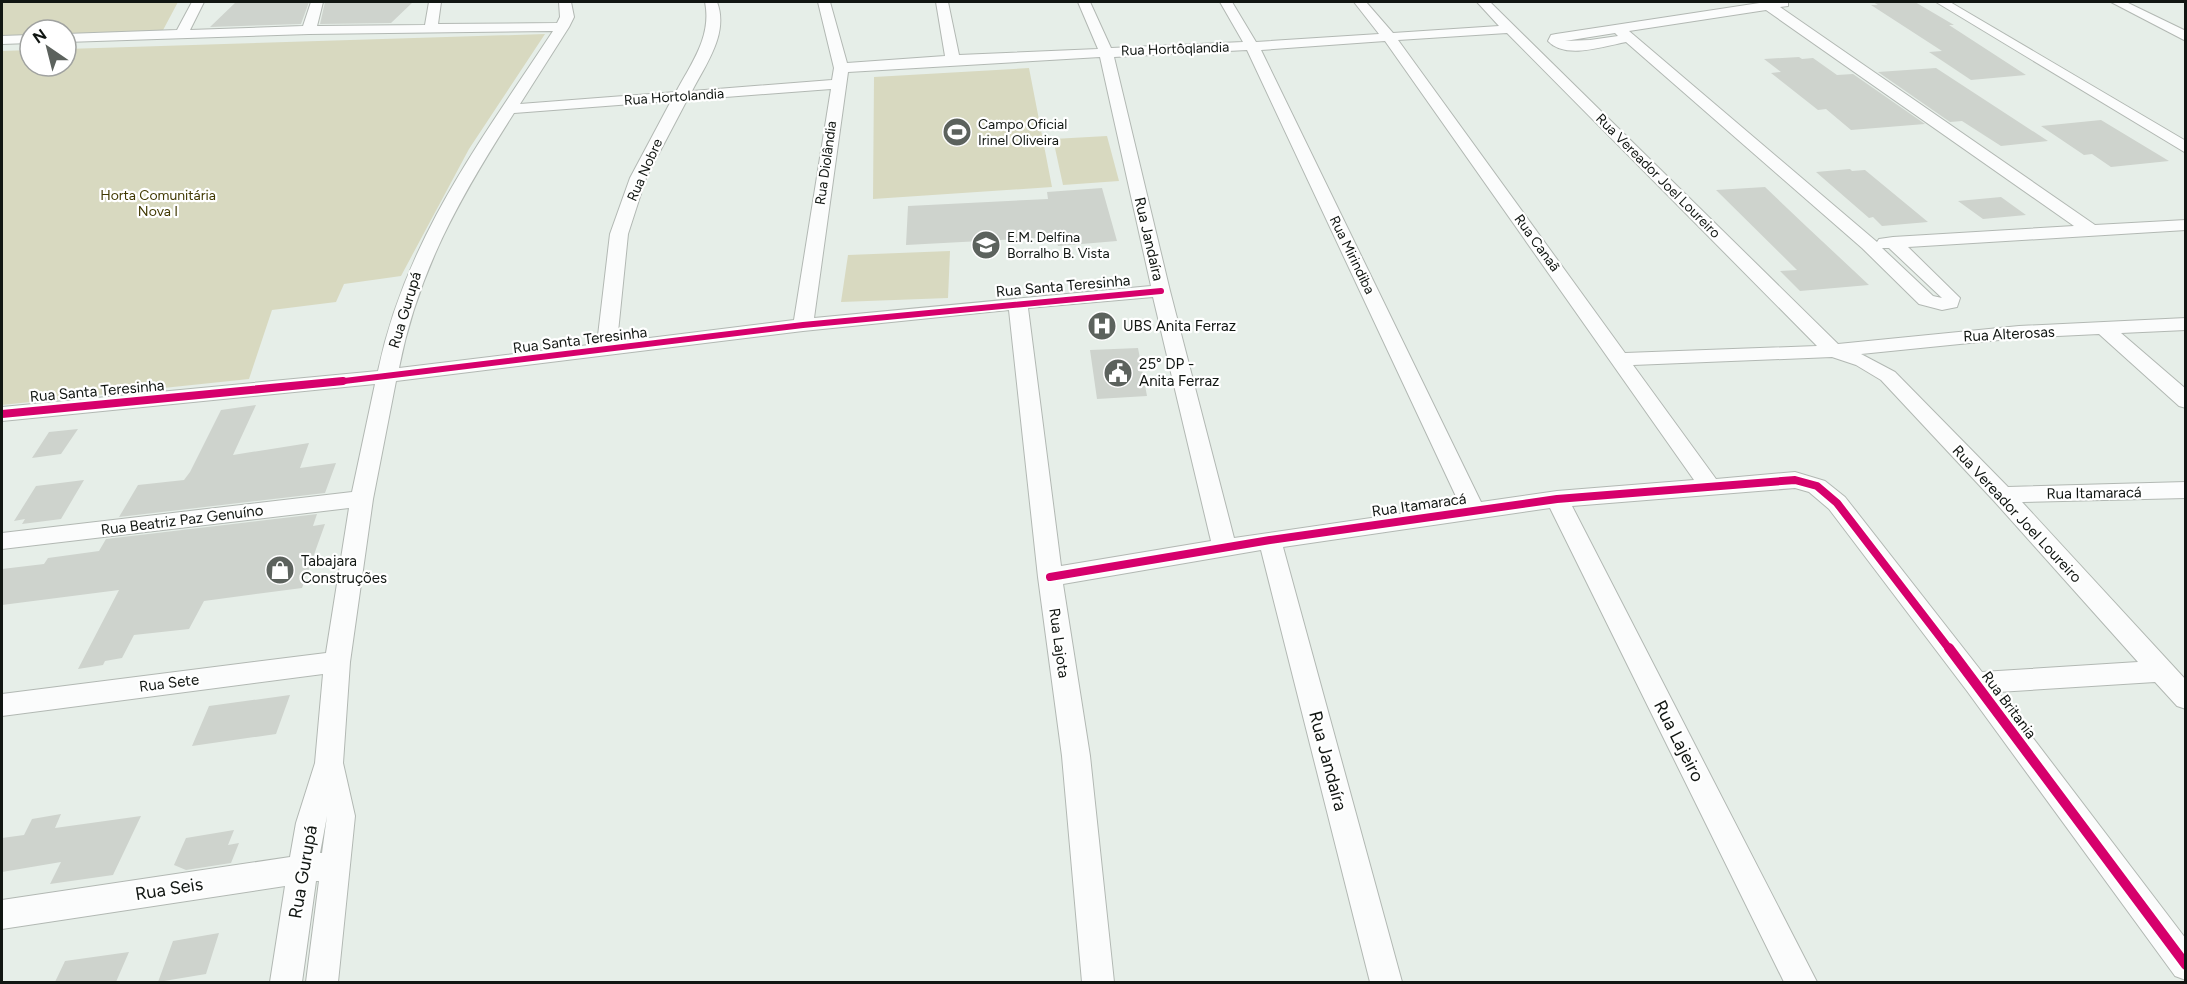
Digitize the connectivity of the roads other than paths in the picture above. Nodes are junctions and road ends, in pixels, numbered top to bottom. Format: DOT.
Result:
graph roads {
  1 [pos="198,2"];
  2 [pos="317,2"];
  3 [pos="435,2"];
  4 [pos="565,2"];
  5 [pos="711,2"];
  6 [pos="824,2"];
  7 [pos="942,2"];
  8 [pos="1084,2"];
  9 [pos="1226,2"];
  10 [pos="1360,2"];
  11 [pos="1483,2"];
  12 [pos="1790,2"];
  13 [pos="1942,2"];
  14 [pos="2117,2"];
  15 [pos="1768,5"];
  16 [pos="562,27"];
  17 [pos="431,28"];
  18 [pos="1509,29"];
  19 [pos="309,30"];
  20 [pos="182,33"];
  21 [pos="78,37"];
  22 [pos="1389,37"];
  23 [pos="2186,37"];
  24 [pos="18,39"];
  25 [pos="2,40"];
  26 [pos="1252,46"];
  27 [pos="1106,52"];
  28 [pos="953,60"];
  29 [pos="839,76"];
  30 [pos="681,96"];
  31 [pos="510,109"];
  32 [pos="2186,148"];
  33 [pos="2186,225"];
  34 [pos="2092,231"];
  35 [pos="1893,242"];
  36 [pos="1868,244"];
  37 [pos="1161,291"];
  38 [pos="1018,303"];
  39 [pos="2186,324"];
  40 [pos="803,326"];
  41 [pos="2104,328"];
  42 [pos="606,350"];
  43 [pos="1834,351"];
  44 [pos="1619,359"];
  45 [pos="387,375"];
  46 [pos="2186,401"];
  47 [pos="2,414"];
  48 [pos="1795,480"];
  49 [pos="1710,487"];
  50 [pos="2186,490"];
  51 [pos="2002,495"];
  52 [pos="362,499"];
  53 [pos="1557,499"];
  54 [pos="1474,510"];
  55 [pos="1270,540"];
  56 [pos="2,541"];
  57 [pos="1225,549"];
  58 [pos="1050,577"];
  59 [pos="337,662"];
  60 [pos="2160,671"];
  61 [pos="1976,682"];
  62 [pos="2186,698"];
  63 [pos="2,705"];
  64 [pos="329,763"];
  65 [pos="337,864"];
  66 [pos="302,869"];
  67 [pos="2,915"];
  68 [pos="2186,965"];
  69 [pos="286,982"];
  70 [pos="322,982"];
  71 [pos="1098,982"];
  72 [pos="1386,982"];
  73 [pos="1801,982"];
  1 -- 20 [label="street"];
  2 -- 19 [label="street"];
  3 -- 17 [label="street"];
  4 -- 16 [label="street, Rua Gurupá"];
  5 -- 30 [label="street, Rua Nobre"];
  6 -- 29 [label="street, Rua Diolândia"];
  7 -- 28 [label="street"];
  8 -- 27 [label="street, Rua Jandaíra"];
  9 -- 26 [label="street, Rua Mirindiba"];
  10 -- 22 [label="street, Rua Canaã"];
  11 -- 18 [label="street, Rua Vereador Joel Loureiro"];
  12 -- 15 [label="street"];
  13 -- 32 [label="street"];
  14 -- 23 [label="street"];
  15 -- 34 [label="street"];
  15 -- 36 [label="street"];
  16 -- 17 [label="street"];
  16 -- 31 [label="street, Rua Gurupá"];
  17 -- 19 [label="street"];
  18 -- 22 [label="street, Rua Hortôqlandia"];
  18 -- 43 [label="street, Rua Vereador Joel Loureiro"];
  19 -- 20 [label="street"];
  20 -- 21 [label="street"];
  22 -- 26 [label="street, Rua Hortôqlandia"];
  22 -- 44 [label="street, Rua Canaã"];
  24 -- 25 [label="street"];
  26 -- 27 [label="street, Rua Hortôqlandia"];
  26 -- 54 [label="street, Rua Mirindiba"];
  27 -- 28 [label="street, Rua Hortôqlandia"];
  27 -- 37 [label="street, Rua Jandaíra"];
  28 -- 29 [label="street, Rua Hortôqlandia"];
  29 -- 30 [label="street, Rua Hortolandia"];
  29 -- 40 [label="street, Rua Diolândia"];
  30 -- 31 [label="street, Rua Hortolandia"];
  30 -- 42 [label="street, Rua Nobre"];
  31 -- 45 [label="street, Rua Gurupá"];
  33 -- 34 [label="street"];
  34 -- 35 [label="street"];
  35 -- 36 [label="street"];
  35 -- 36 [label="street"];
  37 -- 38 [label="street, Rua Santa Teresinha"];
  37 -- 57 [label="street, Rua Jandaíra"];
  38 -- 40 [label="street, Rua Santa Teresinha"];
  38 -- 58 [label="street, Rua Lajota"];
  39 -- 41 [label="street, Rua Alterosas"];
  40 -- 42 [label="street, Rua Santa Teresinha"];
  41 -- 43 [label="street, Rua Alterosas"];
  41 -- 46 [label="street"];
  42 -- 45 [label="street, Rua Santa Teresinha"];
  43 -- 44 [label="street, Rua Vereador Joel Loureiro"];
  43 -- 51 [label="street, Rua Vereador Joel Loureiro"];
  44 -- 49 [label="street, Rua Canaã"];
  45 -- 47 [label="street, Rua Santa Teresinha"];
  45 -- 52 [label="street, Rua Gurupá"];
  48 -- 49 [label="street, Rua Itamaracá"];
  48 -- 61 [label="street, Rua Britania"];
  49 -- 53 [label="street, Rua Itamaracá"];
  50 -- 51 [label="street, Rua Itamaracá"];
  51 -- 60 [label="street, Rua Vereador Joel Loureiro"];
  52 -- 56 [label="street, Rua Beatriz Paz Genuíno"];
  52 -- 59 [label="street, Rua Gurupá"];
  53 -- 54 [label="street, Rua Itamaracá"];
  53 -- 73 [label="street, Rua Lajeiro"];
  54 -- 55 [label="street, Rua Itamaracá"];
  55 -- 57 [label="street, Rua Itamaracá"];
  55 -- 72 [label="street, Rua Jandaíra"];
  57 -- 58 [label="street, Rua Itamaracá"];
  58 -- 71 [label="street, Rua Lajota"];
  59 -- 63 [label="street, Rua Sete"];
  59 -- 64 [label="street, Rua Gurupá"];
  60 -- 61 [label="street"];
  60 -- 62 [label="street, Rua Vereador Joel Loureiro"];
  61 -- 68 [label="street, Rua Britania"];
  64 -- 65 [label="street, Rua Gurupá"];
  64 -- 66 [label="street, Rua Gurupá"];
  65 -- 66 [label="street, Rua Seis"];
  65 -- 70 [label="street, Rua Gurupá"];
  66 -- 67 [label="street, Rua Seis"];
  66 -- 69 [label="street, Rua Gurupá"];
}
